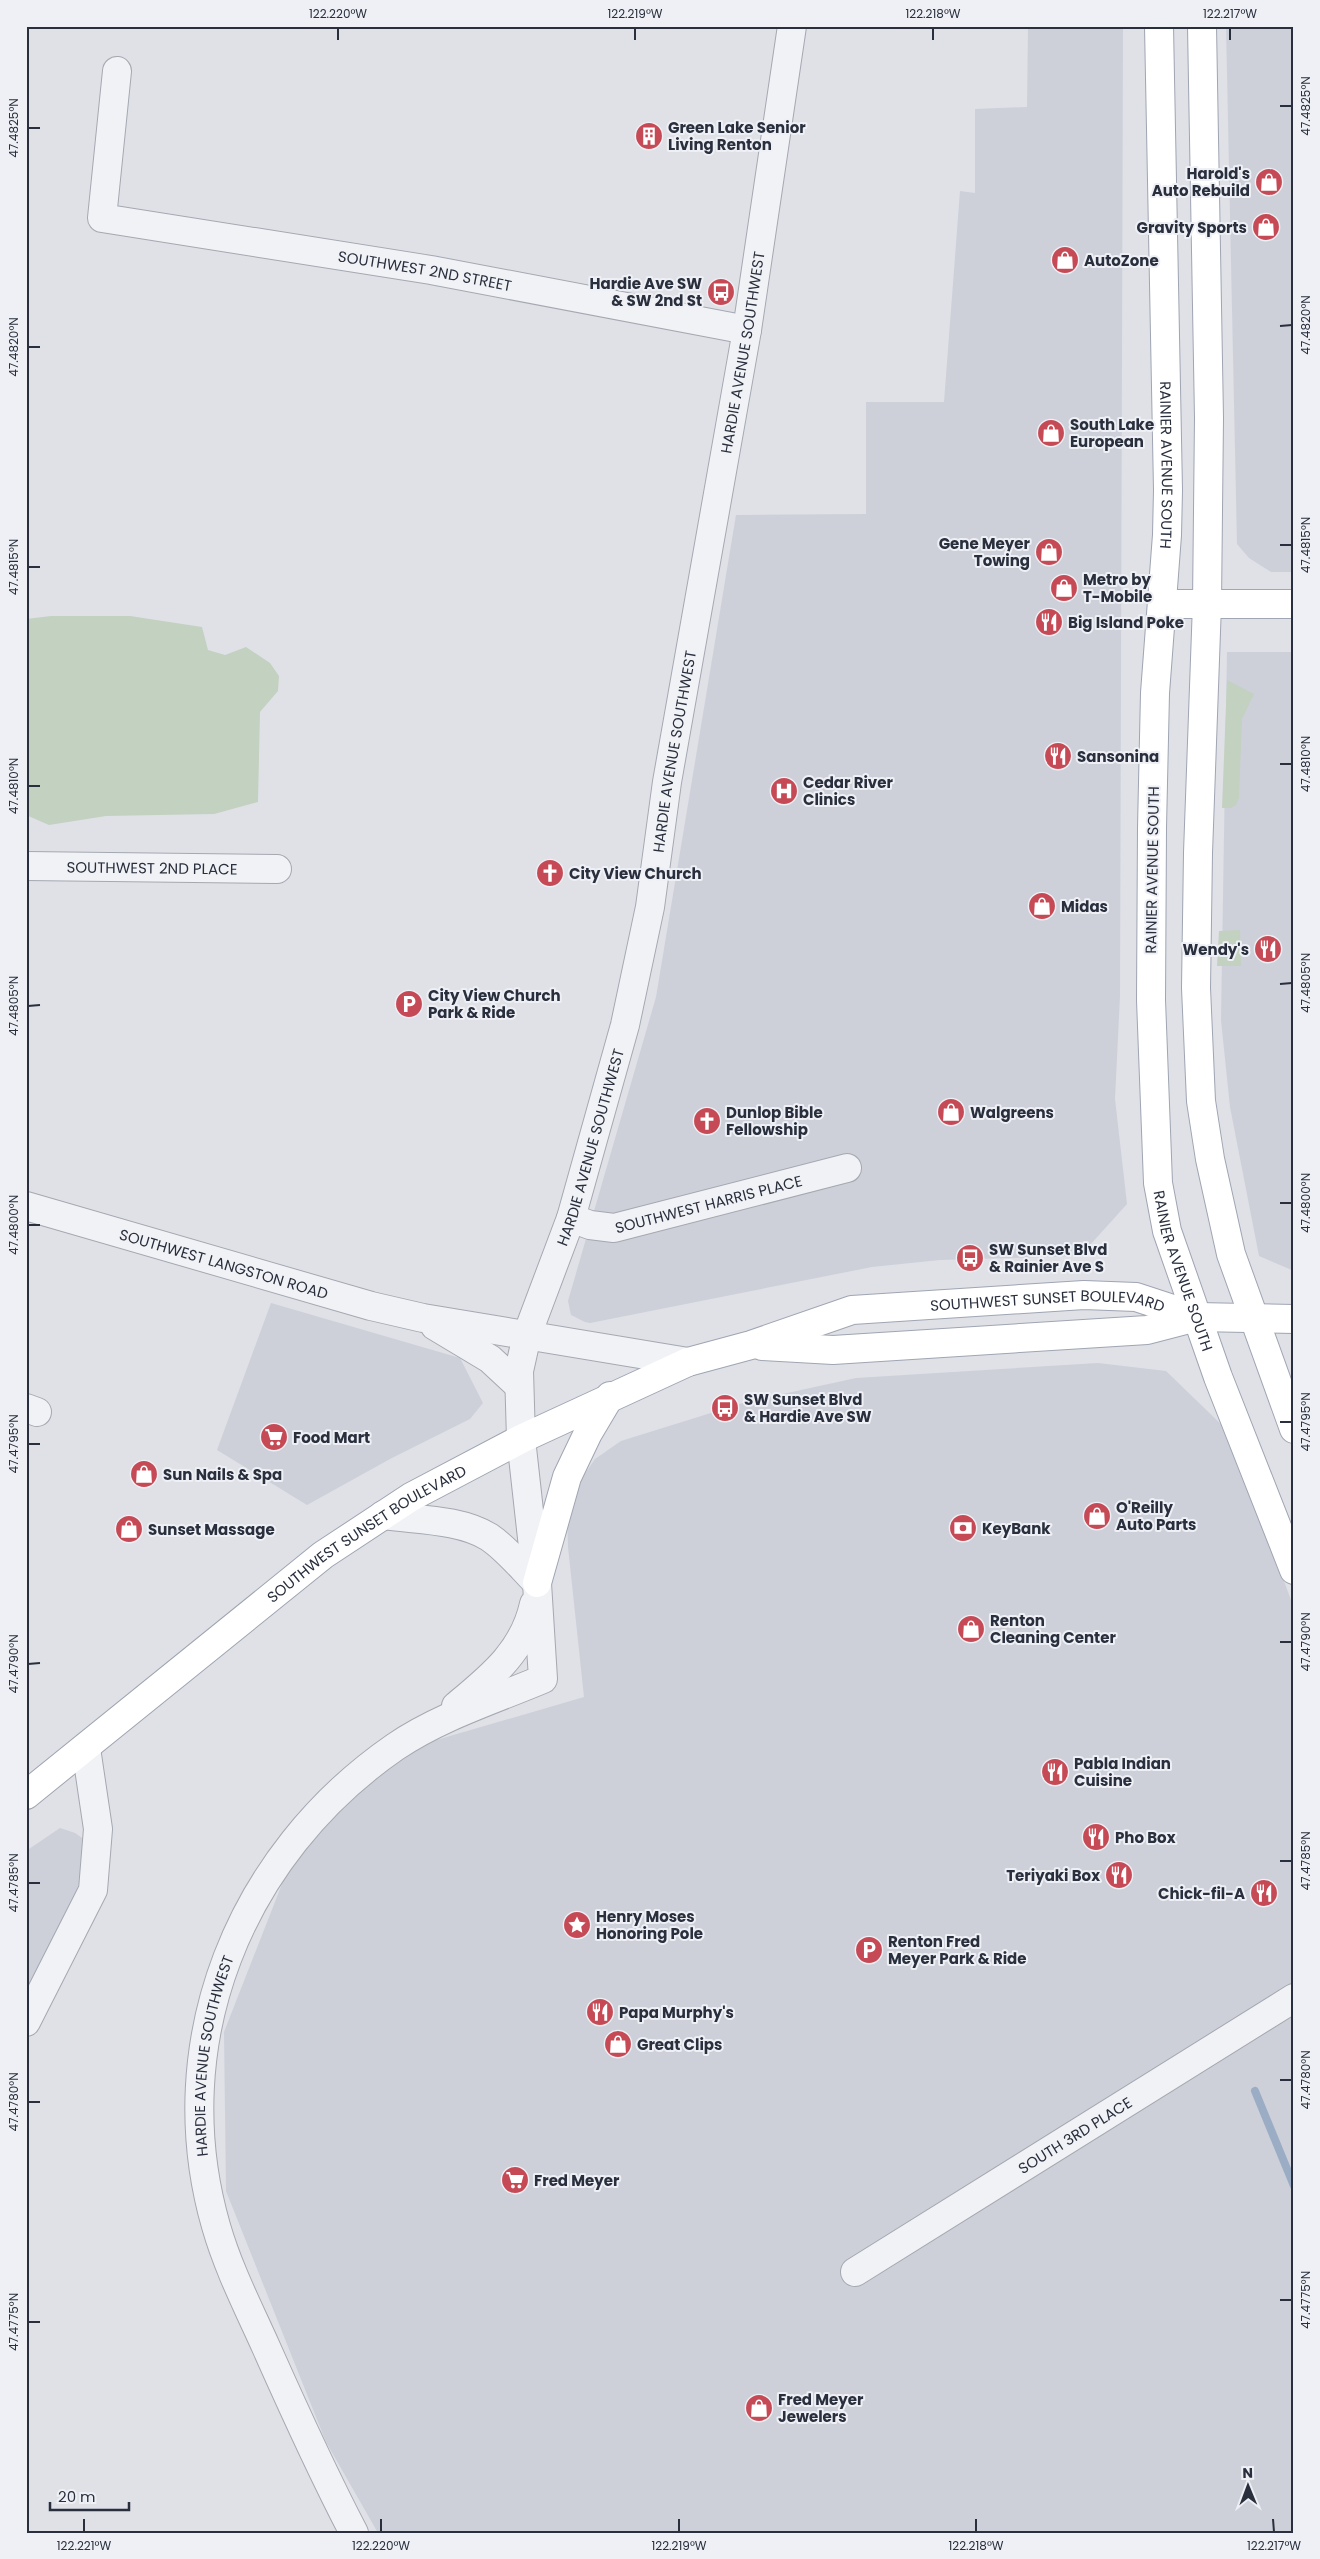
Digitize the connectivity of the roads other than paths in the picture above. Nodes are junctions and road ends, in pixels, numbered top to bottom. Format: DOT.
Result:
graph roads {
  1 [pos="792,26"];
  2 [pos="1159,26"];
  3 [pos="1202,26"];
  4 [pos="118,71"];
  5 [pos="747,330"];
  6 [pos="1162,604"];
  7 [pos="1207,604"];
  8 [pos="1294,604"];
  9 [pos="26,866"];
  10 [pos="277,869"];
  11 [pos="848,1168"];
  12 [pos="26,1206"];
  13 [pos="571,1218"];
  14 [pos="1198,1317"];
  15 [pos="423,1318"];
  16 [pos="1256,1318"];
  17 [pos="1294,1319"];
  18 [pos="527,1335"];
  19 [pos="751,1345"];
  20 [pos="688,1362"];
  21 [pos="518,1385"];
  22 [pos="610,1396"];
  23 [pos="1294,1428"];
  24 [pos="521,1439"];
  25 [pos="383,1515"];
  26 [pos="1294,1570"];
  27 [pos="537,1583"];
  28 [pos="434,1724"];
  29 [pos="86,1748"];
  30 [pos="26,1795"];
  31 [pos="1294,1998"];
  32 [pos="26,2022"];
  33 [pos="855,2272"];
  34 [pos="354,2533"];
  1 -- 5 [label="street, HARDIE AVENUE SOUTHWEST"];
  2 -- 6 [label="main road, RAINIER AVENUE SOUTH"];
  3 -- 7 [label="main road"];
  4 -- 5 [label="street, SOUTHWEST 2ND STREET"];
  5 -- 13 [label="street, HARDIE AVENUE SOUTHWEST"];
  6 -- 7 [label="main road"];
  6 -- 14 [label="main road, RAINIER AVENUE SOUTH"];
  7 -- 8 [label="main road"];
  7 -- 16 [label="main road"];
  9 -- 10 [label="street, SOUTHWEST 2ND PLACE"];
  11 -- 13 [label="street, SOUTHWEST HARRIS PLACE"];
  12 -- 15 [label="street, SOUTHWEST LANGSTON ROAD"];
  13 -- 18 [label="street, HARDIE AVENUE SOUTHWEST"];
  14 -- 16 [label="main road"];
  14 -- 19 [label="main road, SOUTHWEST SUNSET BOULEVARD"];
  14 -- 19 [label="main road, SOUTHWEST SUNSET BOULEVARD"];
  14 -- 26 [label="main road, RAINIER AVENUE SOUTH"];
  15 -- 18 [label="street, SOUTHWEST LANGSTON ROAD"];
  15 -- 21 [label="street, SOUTHWEST LANGSTON ROAD"];
  16 -- 17 [label="main road"];
  16 -- 23 [label="main road"];
  18 -- 20 [label="street, SOUTHWEST LANGSTON ROAD"];
  18 -- 21 [label="street, HARDIE AVENUE SOUTHWEST"];
  19 -- 20 [label="main road, SOUTHWEST SUNSET BOULEVARD"];
  20 -- 22 [label="main road, SOUTHWEST SUNSET BOULEVARD"];
  21 -- 24 [label="street, HARDIE AVENUE SOUTHWEST"];
  22 -- 24 [label="main road, SOUTHWEST SUNSET BOULEVARD"];
  22 -- 27 [label="main road"];
  24 -- 25 [label="main road, SOUTHWEST SUNSET BOULEVARD"];
  24 -- 27 [label="street, HARDIE AVENUE SOUTHWEST"];
  25 -- 27 [label="street"];
  25 -- 29 [label="main road, SOUTHWEST SUNSET BOULEVARD"];
  27 -- 28 [label="street, HARDIE AVENUE SOUTHWEST"];
  27 -- 28 [label="street, HARDIE AVENUE SOUTHWEST"];
  28 -- 34 [label="street, HARDIE AVENUE SOUTHWEST"];
  29 -- 30 [label="main road, SOUTHWEST SUNSET BOULEVARD"];
  29 -- 32 [label="street"];
  31 -- 33 [label="street, SOUTH 3RD PLACE"];
}
